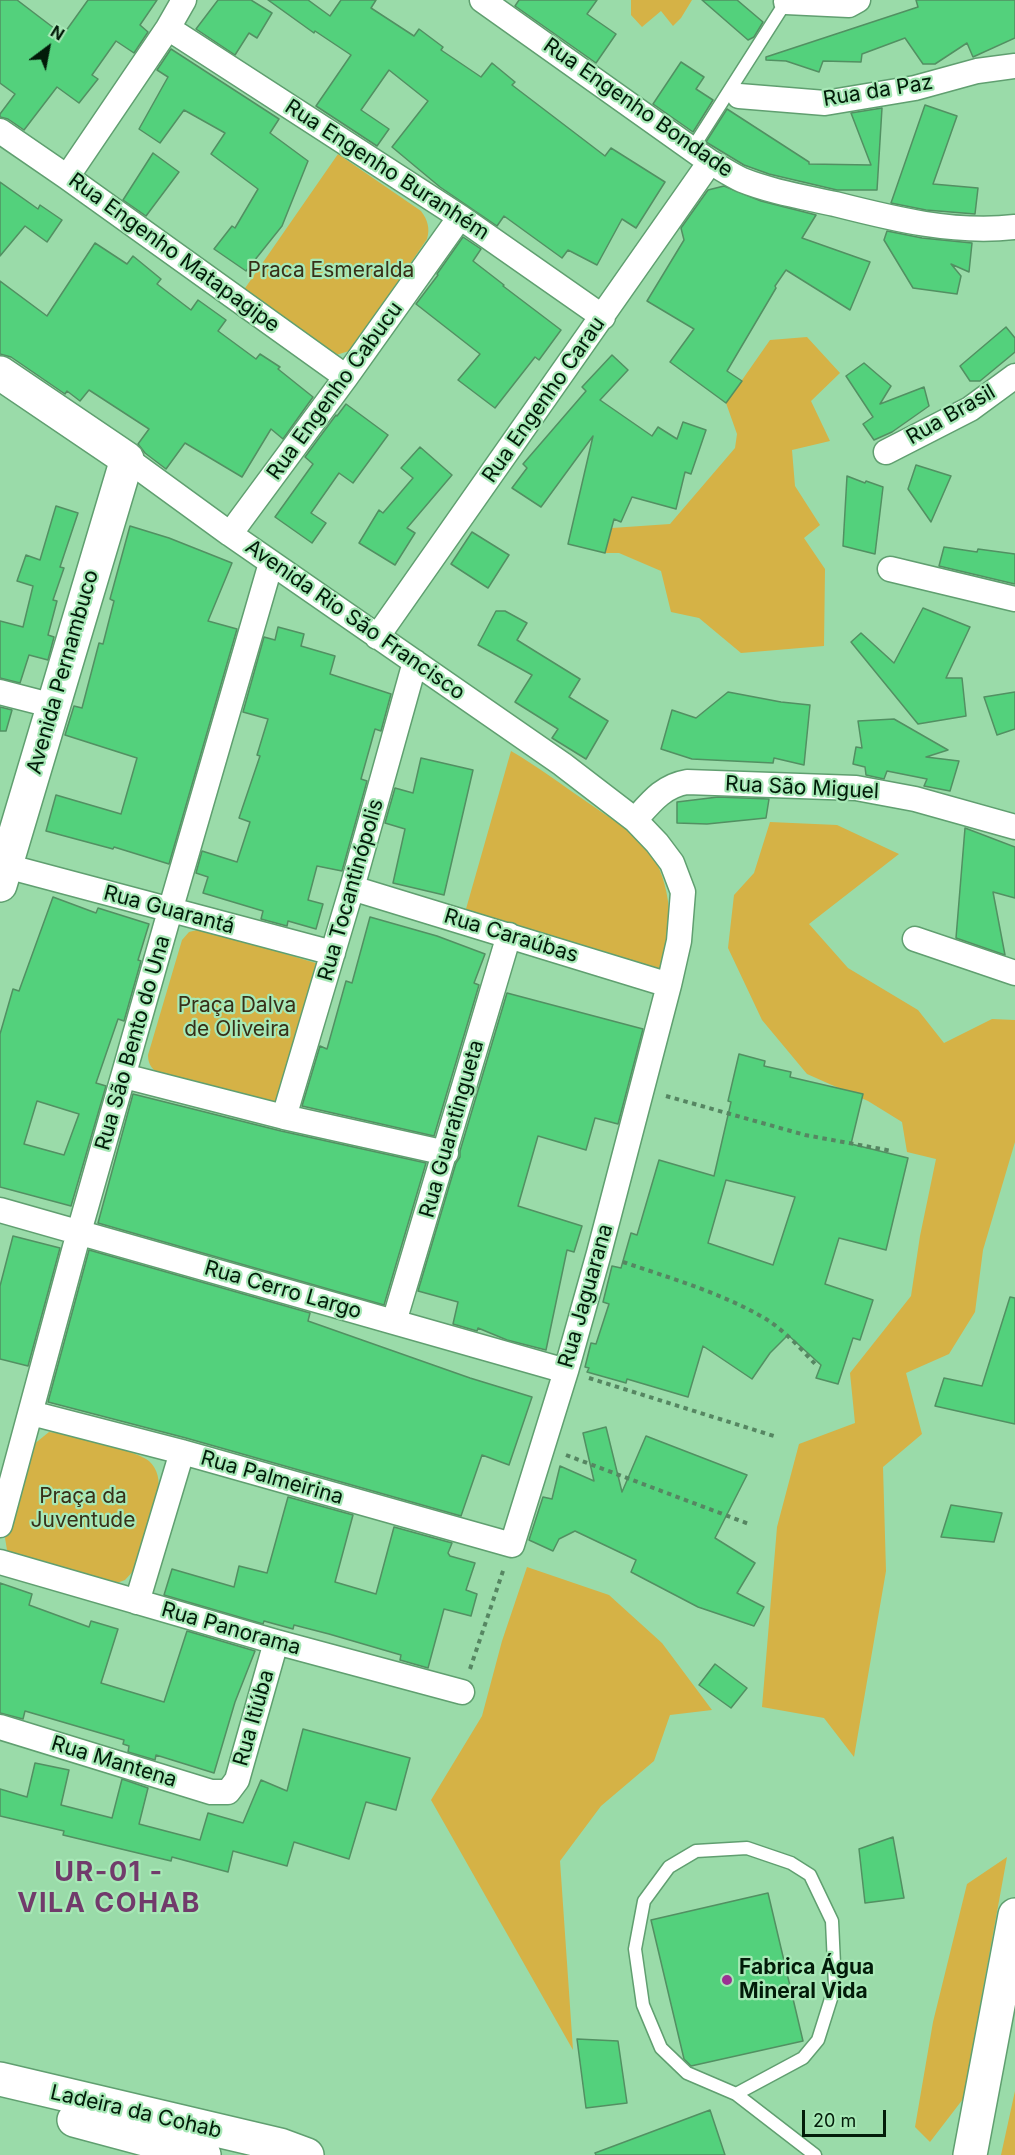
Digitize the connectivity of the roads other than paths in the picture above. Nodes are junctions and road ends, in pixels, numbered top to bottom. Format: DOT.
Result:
graph roads {
  1 [pos="184,0"];
  2 [pos="482,0"];
  3 [pos="858,0"];
  4 [pos="786,1"];
  5 [pos="168,28"];
  6 [pos="1015,66"];
  7 [pos="739,96"];
  8 [pos="0,131"];
  9 [pos="701,156"];
  10 [pos="67,177"];
  11 [pos="460,217"];
  12 [pos="1015,227"];
  13 [pos="603,317"];
  14 [pos="0,373"];
  15 [pos="1015,376"];
  16 [pos="346,377"];
  17 [pos="886,452"];
  18 [pos="127,459"];
  19 [pos="230,534"];
  20 [pos="272,563"];
  21 [pos="890,569"];
  22 [pos="1015,599"];
  23 [pos="377,637"];
  24 [pos="415,662"];
  25 [pos="0,692"];
  26 [pos="54,706"];
  27 [pos="635,819"];
  28 [pos="1015,827"];
  29 [pos="3,876"];
  30 [pos="352,888"];
  31 [pos="683,892"];
  32 [pos="170,911"];
  33 [pos="509,935"];
  34 [pos="915,939"];
  35 [pos="333,953"];
  36 [pos="1015,973"];
  37 [pos="669,985"];
  38 [pos="124,1076"];
  39 [pos="284,1117"];
  40 [pos="446,1153"];
  41 [pos="0,1210"];
  42 [pos="79,1232"];
  43 [pos="394,1322"];
  44 [pos="566,1371"];
  45 [pos="31,1413"];
  46 [pos="182,1452"];
  47 [pos="0,1525"];
  48 [pos="512,1545"];
  49 [pos="0,1562"];
  50 [pos="137,1602"];
  51 [pos="276,1642"];
  52 [pos="462,1692"];
  53 [pos="0,1727"];
  54 [pos="228,1792"];
  55 [pos="1015,1915"];
  56 [pos="0,2079"];
  57 [pos="736,2094"];
  58 [pos="0,2101"];
  59 [pos="204,2155"];
  60 [pos="307,2155"];
  61 [pos="815,2155"];
  62 [pos="970,2155"];
  1 -- 5 [label="street"];
  2 -- 9 [label="street, Rua Engenho Bondade"];
  3 -- 4 [label="street"];
  4 -- 9 [label="lane"];
  5 -- 10 [label="street"];
  5 -- 11 [label="street, Rua Engenho Buranhém"];
  6 -- 7 [label="street, Rua da Paz"];
  8 -- 10 [label="street, Rua Engenho Matapagipe"];
  9 -- 12 [label="street, Rua Engenho Bondade"];
  9 -- 13 [label="street, Rua Engenho Carau"];
  10 -- 16 [label="street, Rua Engenho Matapagipe"];
  11 -- 13 [label="street, Rua Engenho Buranhém"];
  11 -- 16 [label="street, Rua Engenho Cabucu"];
  13 -- 23 [label="street, Rua Engenho Carau"];
  14 -- 18 [label="main road, Avenida Rio São Francisco"];
  15 -- 17 [label="street, Rua Brasil"];
  16 -- 19 [label="street, Rua Engenho Cabucu"];
  18 -- 19 [label="street, Avenida Rio São Francisco"];
  18 -- 26 [label="main road, Avenida Pernambuco"];
  19 -- 20 [label="street, Avenida Rio São Francisco"];
  20 -- 23 [label="street, Avenida Rio São Francisco"];
  20 -- 32 [label="street, Rua São Bento do Una"];
  21 -- 22 [label="street"];
  23 -- 24 [label="street, Avenida Rio São Francisco"];
  24 -- 27 [label="street, Avenida Rio São Francisco"];
  24 -- 30 [label="street, Rua Tocantinópolis"];
  25 -- 26 [label="street"];
  26 -- 29 [label="main road, Avenida Pernambuco"];
  27 -- 28 [label="street, Rua São Miguel"];
  27 -- 31 [label="street, Avenida Rio São Francisco"];
  29 -- 32 [label="street, Rua Guarantá"];
  30 -- 33 [label="street, Rua Caraúbas"];
  30 -- 35 [label="street, Rua Tocantinópolis"];
  31 -- 37 [label="street, Rua Jaguarana"];
  32 -- 35 [label="street, Rua Guarantá"];
  32 -- 38 [label="street, Rua São Bento do Una"];
  33 -- 37 [label="street, Rua Caraúbas"];
  33 -- 40 [label="street, Rua Guaratingueta"];
  34 -- 36 [label="street"];
  35 -- 39 [label="street, Rua Tocantinópolis"];
  37 -- 44 [label="street, Rua Jaguarana"];
  38 -- 39 [label="street"];
  38 -- 42 [label="street, Rua São Bento do Una"];
  39 -- 40 [label="street"];
  40 -- 43 [label="street, Rua Guaratingueta"];
  41 -- 42 [label="street, Rua Cerro Largo"];
  42 -- 43 [label="street, Rua Cerro Largo"];
  42 -- 45 [label="street, Rua São Bento do Una"];
  43 -- 44 [label="street, Rua Cerro Largo"];
  44 -- 48 [label="street, Rua Jaguarana"];
  45 -- 46 [label="street, Rua Palmeirina"];
  45 -- 47 [label="street, Rua São Bento do Una"];
  46 -- 48 [label="street, Rua Palmeirina"];
  46 -- 50 [label="street"];
  49 -- 50 [label="street, Rua Panorama"];
  50 -- 51 [label="street, Rua Panorama"];
  51 -- 52 [label="street, Rua Panorama"];
  51 -- 54 [label="street, Rua Itiúba"];
  53 -- 54 [label="street, Rua Mantena"];
  55 -- 62 [label="main road"];
  56 -- 60 [label="main road, Ladeira da Cohab"];
  57 -- 57 [label="lane"];
  57 -- 61 [label="lane"];
  58 -- 59 [label="main road, Ladeira da Cohab"];
}
